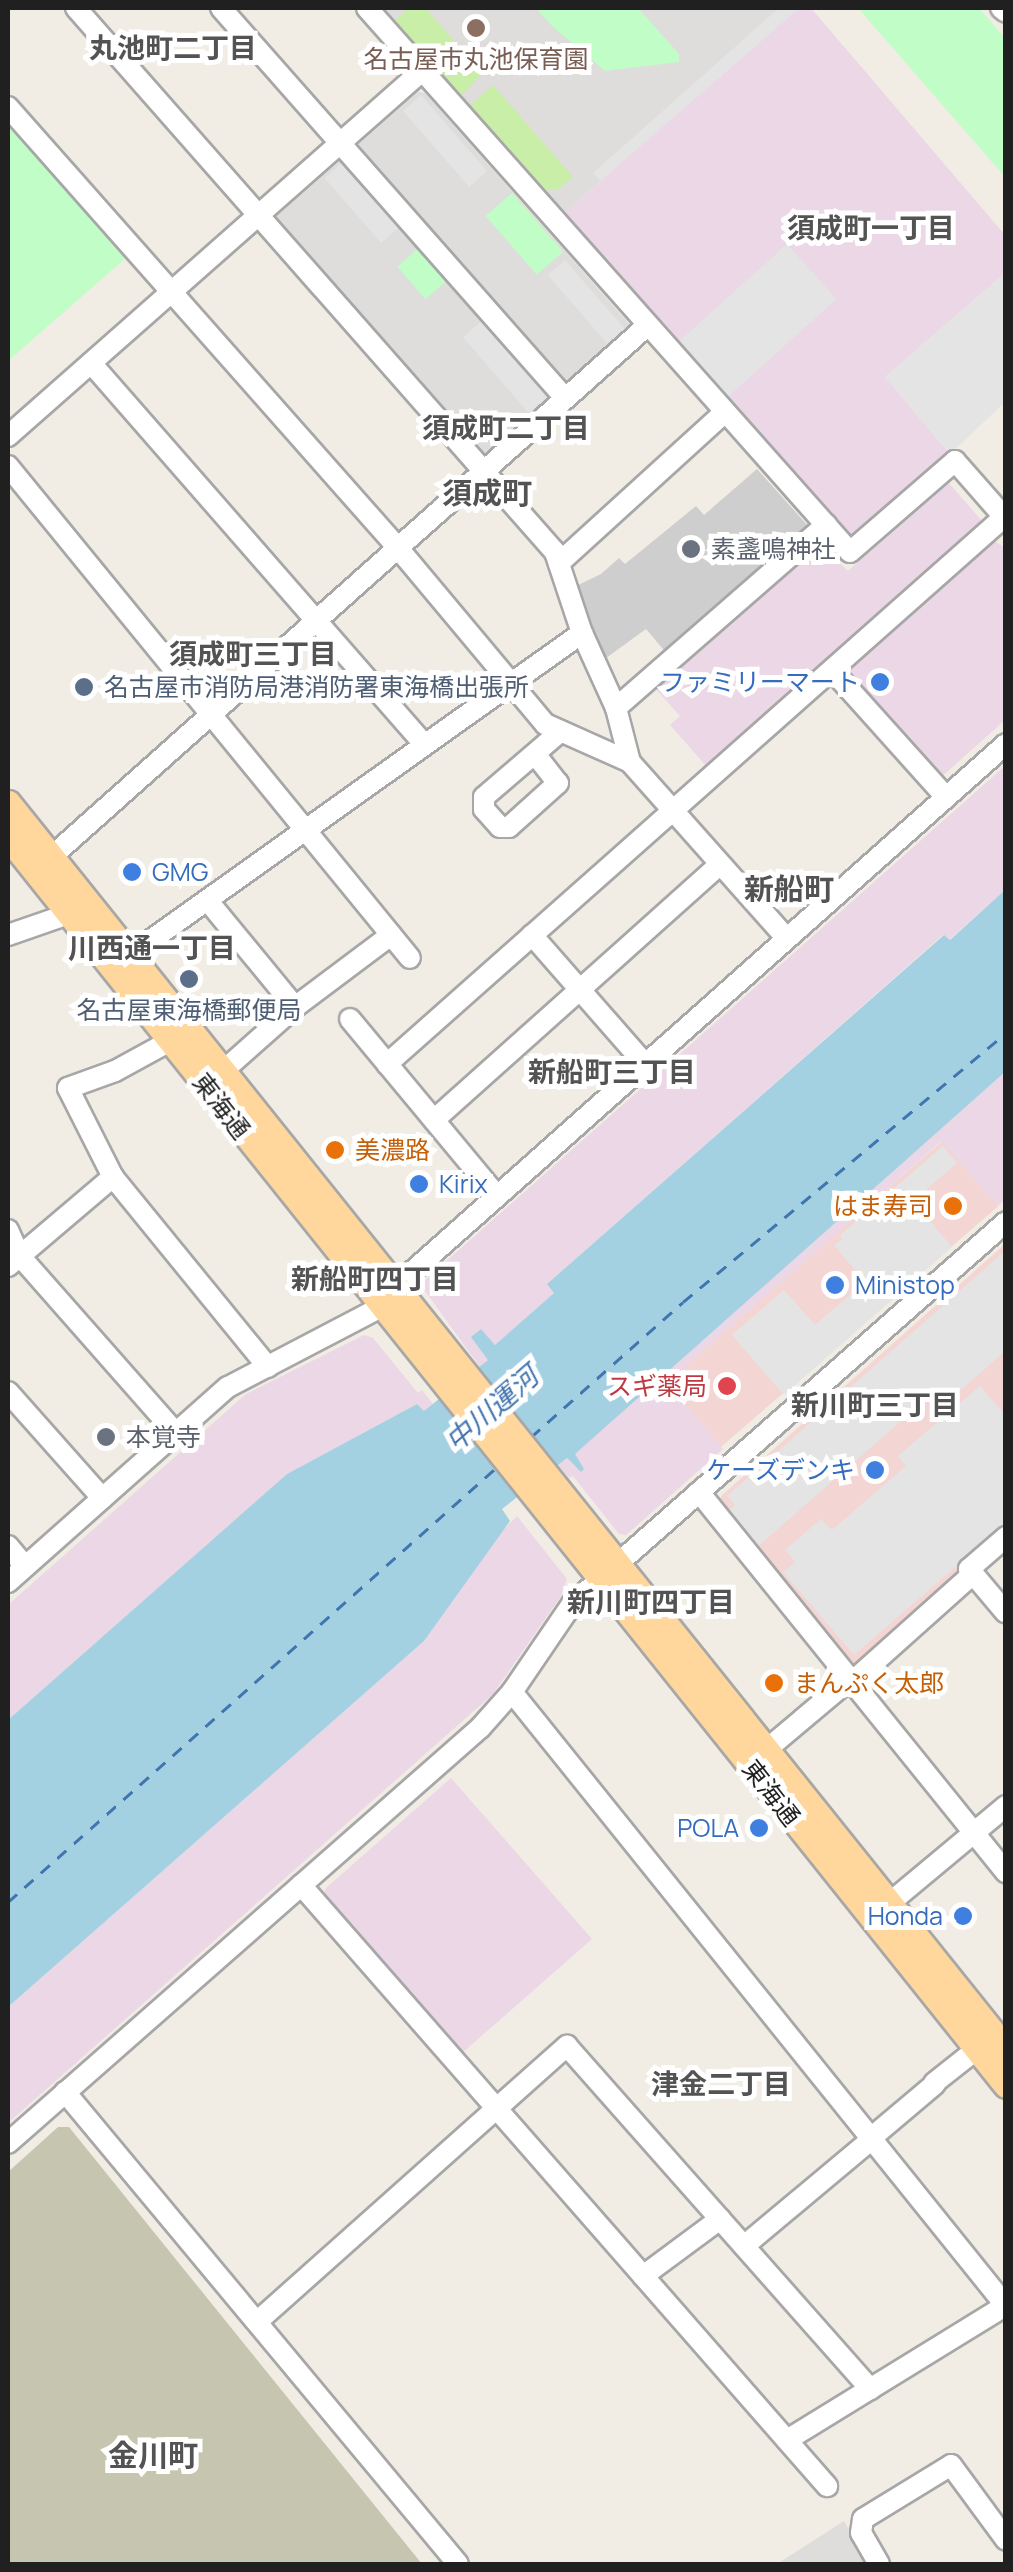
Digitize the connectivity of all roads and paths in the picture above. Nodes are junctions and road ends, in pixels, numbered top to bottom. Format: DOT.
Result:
graph roads {
  1 [pos="76,8"];
  2 [pos="221,8"];
  3 [pos="367,8"];
  4 [pos="423,70"];
  5 [pos="8,106"];
  6 [pos="340,143"];
  7 [pos="260,214"];
  8 [pos="172,291"];
  9 [pos="648,325"];
  10 [pos="90,363"];
  11 [pos="565,398"];
  12 [pos="725,412"];
  13 [pos="8,436"];
  14 [pos="8,466"];
  15 [pos="486,469"];
  16 [pos="1005,518"];
  17 [pos="826,526"];
  18 [pos="398,548"];
  19 [pos="559,563"];
  20 [pos="317,621"];
  21 [pos="582,632"];
  22 [pos="832,670"];
  23 [pos="510,682"];
  24 [pos="616,708"];
  25 [pos="210,714"];
  26 [pos="561,731"];
  27 [pos="424,744"];
  28 [pos="1006,744"];
  29 [pos="535,754"];
  30 [pos="630,762"];
  31 [pos="946,797"];
  32 [pos="8,803"];
  33 [pos="673,811"];
  34 [pos="305,830"];
  35 [pos="8,838"];
  36 [pos="43,864"];
  37 [pos="720,864"];
  38 [pos="208,901"];
  39 [pos="80,910"];
  40 [pos="8,935"];
  41 [pos="391,935"];
  42 [pos="532,935"];
  43 [pos="786,938"];
  44 [pos="130,956"];
  45 [pos="410,958"];
  46 [pos="579,989"];
  47 [pos="294,1007"];
  48 [pos="350,1019"];
  49 [pos="170,1041"];
  50 [pos="387,1064"];
  51 [pos="645,1064"];
  52 [pos="223,1071"];
  53 [pos="434,1120"];
  54 [pos="113,1177"];
  55 [pos="497,1196"];
  56 [pos="1006,1222"];
  57 [pos="8,1230"];
  58 [pos="13,1260"];
  59 [pos="389,1297"];
  60 [pos="268,1367"];
  61 [pos="8,1392"];
  62 [pos="176,1433"];
  63 [pos="699,1492"];
  64 [pos="102,1498"];
  65 [pos="1006,1536"];
  66 [pos="8,1546"];
  67 [pos="26,1566"];
  68 [pos="609,1572"];
  69 [pos="974,1574"];
  70 [pos="8,1582"];
  71 [pos="1006,1613"];
  72 [pos="851,1681"];
  73 [pos="512,1692"];
  74 [pos="766,1750"];
  75 [pos="1006,1806"];
  76 [pos="974,1833"];
  77 [pos="1006,1873"];
  78 [pos="301,1885"];
  79 [pos="880,1911"];
  80 [pos="977,2049"];
  81 [pos="1006,2049"];
  82 [pos="1006,2085"];
  83 [pos="65,2092"];
  84 [pos="496,2107"];
  85 [pos="872,2138"];
  86 [pos="8,2143"];
  87 [pos="720,2219"];
  88 [pos="744,2246"];
  89 [pos="643,2276"];
  90 [pos="1005,2306"];
  91 [pos="258,2322"];
  92 [pos="870,2389"];
  93 [pos="787,2440"];
  94 [pos="827,2486"];
  95 [pos="1006,2540"];
  96 [pos="458,2564"];
  97 [pos="879,2564"];
  1 -- 7 [label="street"];
  2 -- 6 [label="street"];
  3 -- 4 [label="street"];
  4 -- 6 [label="street"];
  4 -- 9 [label="street"];
  5 -- 8 [label="street"];
  6 -- 7 [label="street"];
  6 -- 11 [label="street"];
  7 -- 8 [label="street"];
  7 -- 15 [label="street"];
  8 -- 10 [label="street"];
  8 -- 18 [label="street"];
  9 -- 11 [label="street"];
  9 -- 12 [label="street"];
  10 -- 13 [label="street"];
  10 -- 20 [label="street"];
  11 -- 15 [label="street"];
  12 -- 17 [label="street"];
  12 -- 19 [label="street"];
  14 -- 25 [label="street"];
  15 -- 18 [label="street"];
  15 -- 19 [label="street"];
  16 -- 17 [label="street"];
  16 -- 22 [label="street"];
  17 -- 24 [label="street"];
  18 -- 20 [label="street"];
  18 -- 23 [label="street"];
  19 -- 21 [label="street"];
  20 -- 25 [label="street"];
  20 -- 27 [label="street"];
  21 -- 23 [label="street"];
  21 -- 24 [label="street"];
  22 -- 31 [label="street"];
  22 -- 33 [label="street"];
  23 -- 26 [label="street"];
  23 -- 27 [label="street"];
  24 -- 30 [label="street"];
  25 -- 34 [label="street"];
  25 -- 36 [label="street"];
  26 -- 29 [label="street"];
  26 -- 30 [label="street"];
  27 -- 34 [label="street"];
  28 -- 31 [label="street"];
  30 -- 33 [label="street"];
  31 -- 43 [label="street"];
  32 -- 36 [label="main road"];
  33 -- 37 [label="street"];
  33 -- 42 [label="street"];
  34 -- 38 [label="street"];
  34 -- 41 [label="street"];
  35 -- 36 [label="main road, 東海通"];
  36 -- 39 [label="main road, 東海通"];
  37 -- 43 [label="street"];
  37 -- 46 [label="street"];
  38 -- 44 [label="street"];
  38 -- 47 [label="street"];
  39 -- 40 [label="street"];
  39 -- 44 [label="main road"];
  39 -- 49 [label="main road, 東海通"];
  41 -- 45 [label="street"];
  41 -- 47 [label="street"];
  42 -- 46 [label="street"];
  42 -- 50 [label="street"];
  43 -- 51 [label="street"];
  44 -- 52 [label="main road"];
  46 -- 51 [label="street"];
  46 -- 53 [label="street"];
  47 -- 52 [label="street"];
  48 -- 50 [label="street"];
  49 -- 54 [label="street"];
  49 -- 59 [label="main road, 東海通"];
  50 -- 53 [label="street"];
  51 -- 55 [label="street"];
  52 -- 59 [label="main road"];
  53 -- 55 [label="street"];
  54 -- 58 [label="street"];
  54 -- 60 [label="street"];
  55 -- 59 [label="street"];
  56 -- 63 [label="street"];
  57 -- 58 [label="street"];
  58 -- 62 [label="street"];
  59 -- 60 [label="street"];
  59 -- 68 [label="main road"];
  60 -- 62 [label="street"];
  61 -- 64 [label="street"];
  62 -- 64 [label="street"];
  63 -- 68 [label="street"];
  63 -- 72 [label="street"];
  64 -- 67 [label="street"];
  65 -- 69 [label="street"];
  66 -- 67 [label="street"];
  67 -- 70 [label="street"];
  68 -- 73 [label="street"];
  68 -- 74 [label="main road"];
  68 -- 79 [label="main road, 東海通"];
  69 -- 71 [label="street"];
  69 -- 72 [label="street"];
  72 -- 74 [label="street"];
  72 -- 76 [label="street"];
  73 -- 78 [label="street"];
  73 -- 85 [label="street"];
  74 -- 79 [label="main road"];
  75 -- 76 [label="street"];
  76 -- 77 [label="street"];
  76 -- 79 [label="street"];
  78 -- 83 [label="street"];
  78 -- 84 [label="street"];
  79 -- 80 [label="main road, 東海通"];
  79 -- 81 [label="main road"];
  80 -- 82 [label="main road, 東海通"];
  80 -- 85 [label="street"];
  83 -- 86 [label="street"];
  83 -- 91 [label="street"];
  84 -- 87 [label="street"];
  84 -- 89 [label="street"];
  84 -- 91 [label="street"];
  85 -- 88 [label="street"];
  85 -- 90 [label="street"];
  87 -- 88 [label="street"];
  87 -- 89 [label="street"];
  88 -- 92 [label="street"];
  89 -- 93 [label="street"];
  90 -- 92 [label="street"];
  91 -- 96 [label="street"];
  92 -- 93 [label="street"];
  93 -- 94 [label="street"];
  95 -- 97 [label="street"];
}
